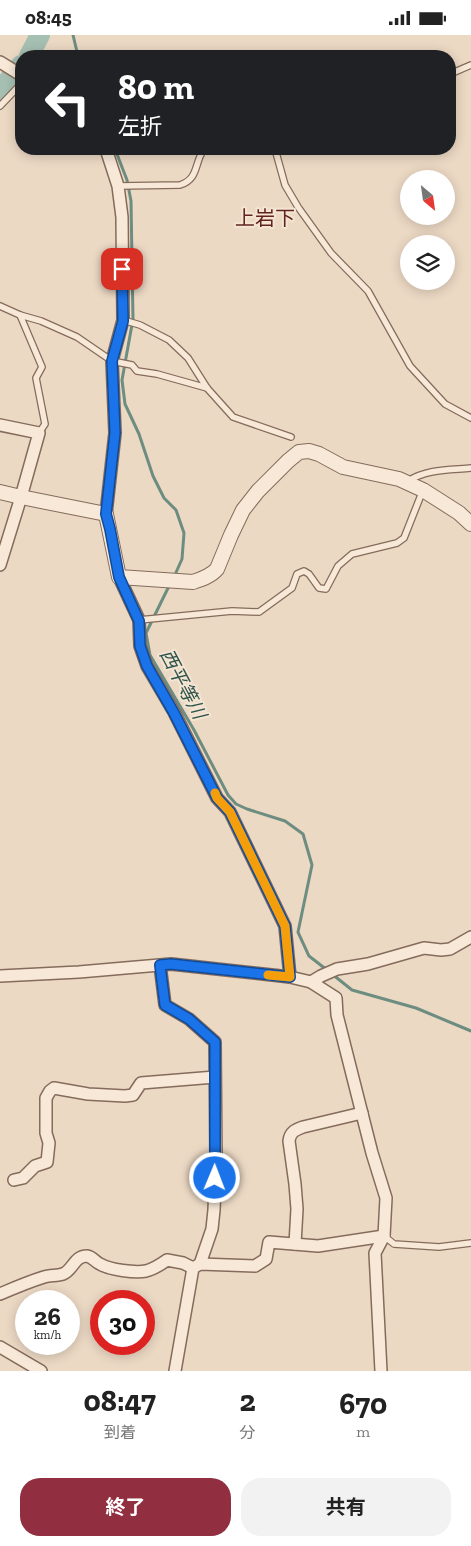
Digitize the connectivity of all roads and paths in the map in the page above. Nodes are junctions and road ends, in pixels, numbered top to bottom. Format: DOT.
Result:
graph roads {
  1 [pos="4,64"];
  2 [pos="471,65"];
  3 [pos="15,71"];
  4 [pos="456,71"];
  5 [pos="15,90"];
  6 [pos="0,105"];
  7 [pos="108,155"];
  8 [pos="200,155"];
  9 [pos="277,155"];
  10 [pos="118,185"];
  11 [pos="0,306"];
  12 [pos="20,315"];
  13 [pos="124,321"];
  14 [pos="112,361"];
  15 [pos="207,388"];
  16 [pos="471,418"];
  17 [pos="0,425"];
  18 [pos="39,433"];
  19 [pos="291,437"];
  20 [pos="471,468"];
  21 [pos="406,482"];
  22 [pos="423,490"];
  23 [pos="0,492"];
  24 [pos="21,497"];
  25 [pos="106,514"];
  26 [pos="471,524"];
  27 [pos="0,565"];
  28 [pos="119,577"];
  29 [pos="141,620"];
  30 [pos="471,937"];
  31 [pos="160,965"];
  32 [pos="0,975"];
  33 [pos="290,977"];
  34 [pos="311,982"];
  35 [pos="215,1077"];
  36 [pos="362,1113"];
  37 [pos="14,1180"];
  38 [pos="384,1236"];
  39 [pos="471,1243"];
  40 [pos="295,1244"];
  41 [pos="197,1266"];
  42 [pos="0,1294"];
  43 [pos="0,1347"];
  44 [pos="41,1371"];
  45 [pos="175,1371"];
  46 [pos="381,1371"];
  1 -- 3 [label="street"];
  2 -- 4 [label="lane"];
  5 -- 6 [label="lane"];
  7 -- 10 [label="street"];
  8 -- 10 [label="lane"];
  9 -- 16 [label="lane"];
  10 -- 13 [label="street"];
  11 -- 12 [label="lane"];
  12 -- 14 [label="lane"];
  12 -- 18 [label="lane"];
  13 -- 14 [label="street"];
  13 -- 15 [label="lane"];
  14 -- 15 [label="lane"];
  14 -- 25 [label="street"];
  15 -- 19 [label="lane"];
  17 -- 18 [label="street"];
  18 -- 24 [label="street"];
  20 -- 21 [label="lane"];
  21 -- 22 [label="street"];
  21 -- 28 [label="street"];
  22 -- 26 [label="street"];
  22 -- 29 [label="lane"];
  23 -- 24 [label="street"];
  24 -- 25 [label="street"];
  24 -- 27 [label="street"];
  25 -- 28 [label="street"];
  28 -- 29 [label="street"];
  29 -- 33 [label="street"];
  30 -- 34 [label="street"];
  31 -- 32 [label="street"];
  31 -- 33 [label="street"];
  31 -- 35 [label="street"];
  33 -- 34 [label="street"];
  34 -- 36 [label="street"];
  35 -- 37 [label="street"];
  35 -- 41 [label="street"];
  36 -- 38 [label="street"];
  36 -- 40 [label="street"];
  38 -- 39 [label="lane"];
  38 -- 40 [label="street"];
  38 -- 46 [label="street"];
  40 -- 41 [label="street"];
  41 -- 42 [label="street"];
  41 -- 45 [label="street"];
  43 -- 44 [label="street"];
}
